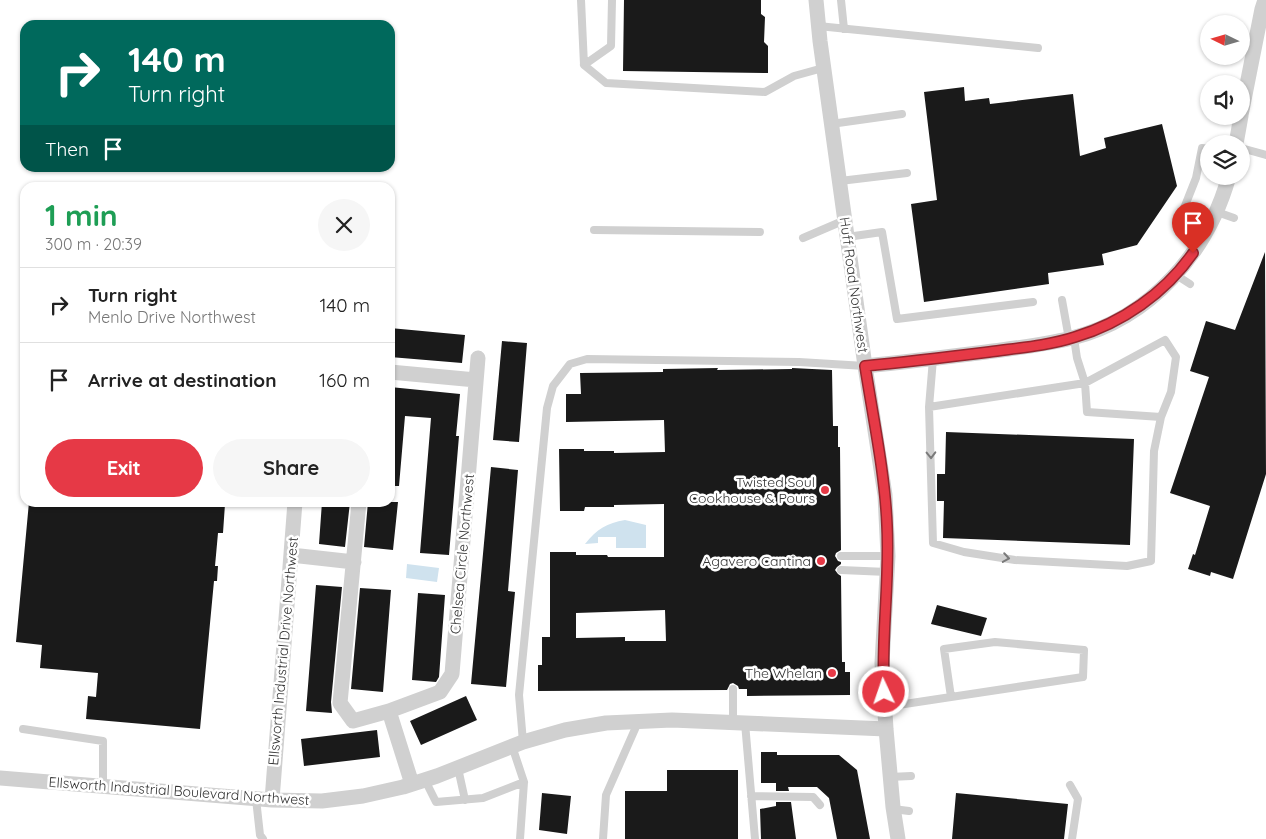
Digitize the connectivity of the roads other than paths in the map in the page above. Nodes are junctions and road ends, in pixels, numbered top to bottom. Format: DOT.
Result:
graph roads {
  1 [pos="582,0"];
  2 [pos="612,0"];
  3 [pos="816,0"];
  4 [pos="841,0"];
  5 [pos="1265,0"];
  6 [pos="818,26"];
  7 [pos="844,29"];
  8 [pos="1260,45"];
  9 [pos="1038,48"];
  10 [pos="584,65"];
  11 [pos="823,68"];
  12 [pos="1250,82"];
  13 [pos="902,114"];
  14 [pos="831,124"];
  15 [pos="1250,151"];
  16 [pos="1266,155"];
  17 [pos="1200,158"];
  18 [pos="907,173"];
  19 [pos="840,181"];
  20 [pos="1226,185"];
  21 [pos="1217,212"];
  22 [pos="1234,218"];
  23 [pos="845,220"];
  24 [pos="594,230"];
  25 [pos="760,232"];
  26 [pos="848,237"];
  27 [pos="803,238"];
  28 [pos="1199,245"];
  29 [pos="1176,275"];
  30 [pos="1190,284"];
  31 [pos="1062,300"];
  32 [pos="1033,302"];
  33 [pos="1071,338"];
  34 [pos="478,358"];
  35 [pos="932,359"];
  36 [pos="865,366"];
  37 [pos="395,372"];
  38 [pos="476,380"];
  39 [pos="1085,382"];
  40 [pos="929,407"];
  41 [pos="1161,417"];
  42 [pos="295,507"];
  43 [pos="359,507"];
  44 [pos="291,555"];
  45 [pos="841,556"];
  46 [pos="860,556"];
  47 [pos="888,556"];
  48 [pos="354,562"];
  49 [pos="841,570"];
  50 [pos="861,571"];
  51 [pos="887,572"];
  52 [pos="733,690"];
  53 [pos="950,697"];
  54 [pos="885,707"];
  55 [pos="388,711"];
  56 [pos="639,720"];
  57 [pos="739,723"];
  58 [pos="23,729"];
  59 [pos="886,729"];
  60 [pos="517,744"];
  61 [pos="458,768"];
  62 [pos="912,776"];
  63 [pos="890,777"];
  64 [pos="0,778"];
  65 [pos="419,782"];
  66 [pos="524,782"];
  67 [pos="1070,785"];
  68 [pos="103,786"];
  69 [pos="751,796"];
  70 [pos="256,799"];
  71 [pos="272,800"];
  72 [pos="465,800"];
  73 [pos="820,805"];
  74 [pos="893,809"];
  75 [pos="909,811"];
  76 [pos="263,839"];
  77 [pos="520,839"];
  78 [pos="603,839"];
  79 [pos="756,839"];
  80 [pos="898,839"];
  81 [pos="1072,839"];
  1 -- 10 [label="lane"];
  2 -- 10 [label="lane"];
  3 -- 6 [label="street, Huff Road Northwest"];
  4 -- 7 [label="lane"];
  5 -- 8 [label="street"];
  6 -- 7 [label="lane"];
  6 -- 11 [label="street, Huff Road Northwest"];
  7 -- 9 [label="lane"];
  8 -- 12 [label="street"];
  10 -- 11 [label="lane"];
  11 -- 14 [label="street, Huff Road Northwest"];
  13 -- 14 [label="lane"];
  14 -- 19 [label="street, Huff Road Northwest"];
  15 -- 16 [label="lane"];
  17 -- 28 [label="lane"];
  18 -- 19 [label="lane"];
  19 -- 23 [label="street, Huff Road Northwest"];
  20 -- 21 [label="street"];
  21 -- 22 [label="lane"];
  21 -- 28 [label="street"];
  23 -- 26 [label="street, Huff Road Northwest"];
  23 -- 27 [label="lane"];
  24 -- 25 [label="lane"];
  26 -- 32 [label="lane"];
  26 -- 36 [label="street, Huff Road Northwest"];
  28 -- 29 [label="street"];
  29 -- 30 [label="lane"];
  29 -- 33 [label="street"];
  31 -- 33 [label="lane"];
  33 -- 35 [label="street"];
  33 -- 39 [label="lane"];
  34 -- 38 [label="street, Chelsea Circle Northwest"];
  35 -- 36 [label="street"];
  35 -- 40 [label="lane"];
  36 -- 47 [label="street, Huff Road Northwest"];
  36 -- 60 [label="lane"];
  37 -- 38 [label="street"];
  38 -- 55 [label="street, Chelsea Circle Northwest"];
  39 -- 40 [label="lane"];
  39 -- 41 [label="lane"];
  39 -- 41 [label="lane"];
  40 -- 41 [label="lane, one-way"];
  42 -- 44 [label="street, Ellsworth Industrial Drive Northwest"];
  43 -- 48 [label="street, Chelsea Circle Northwest"];
  44 -- 48 [label="street"];
  44 -- 71 [label="street, Ellsworth Industrial Drive Northwest"];
  45 -- 46 [label="lane"];
  46 -- 47 [label="lane"];
  46 -- 50 [label="lane"];
  47 -- 51 [label="street, Huff Road Northwest"];
  48 -- 55 [label="street, Chelsea Circle Northwest"];
  49 -- 50 [label="lane"];
  50 -- 51 [label="lane"];
  51 -- 54 [label="street, Huff Road Northwest"];
  52 -- 57 [label="lane"];
  53 -- 53 [label="lane"];
  53 -- 54 [label="lane"];
  54 -- 59 [label="street, Huff Road Northwest"];
  55 -- 65 [label="street"];
  56 -- 57 [label="street, Ellsworth Industrial Boulevard Northwest"];
  56 -- 60 [label="street, Ellsworth Industrial Boulevard Northwest"];
  56 -- 78 [label="lane"];
  57 -- 59 [label="street, Ellsworth Industrial Boulevard Northwest"];
  57 -- 69 [label="lane"];
  58 -- 68 [label="lane"];
  59 -- 63 [label="street, Huff Road Northwest"];
  60 -- 61 [label="street, Ellsworth Industrial Boulevard Northwest"];
  60 -- 66 [label="lane"];
  61 -- 65 [label="street, Ellsworth Industrial Boulevard Northwest"];
  61 -- 72 [label="lane"];
  62 -- 63 [label="lane"];
  63 -- 74 [label="street, Huff Road Northwest"];
  64 -- 68 [label="street, Ellsworth Industrial Boulevard Northwest"];
  65 -- 71 [label="street, Ellsworth Industrial Boulevard Northwest"];
  65 -- 72 [label="lane"];
  66 -- 72 [label="lane"];
  66 -- 77 [label="lane"];
  67 -- 81 [label="lane"];
  68 -- 70 [label="street, Ellsworth Industrial Boulevard Northwest"];
  69 -- 73 [label="lane"];
  69 -- 79 [label="lane"];
  70 -- 71 [label="street, Ellsworth Industrial Boulevard Northwest"];
  70 -- 76 [label="lane"];
  74 -- 75 [label="lane"];
  74 -- 80 [label="street, Huff Road Northwest"];
}
